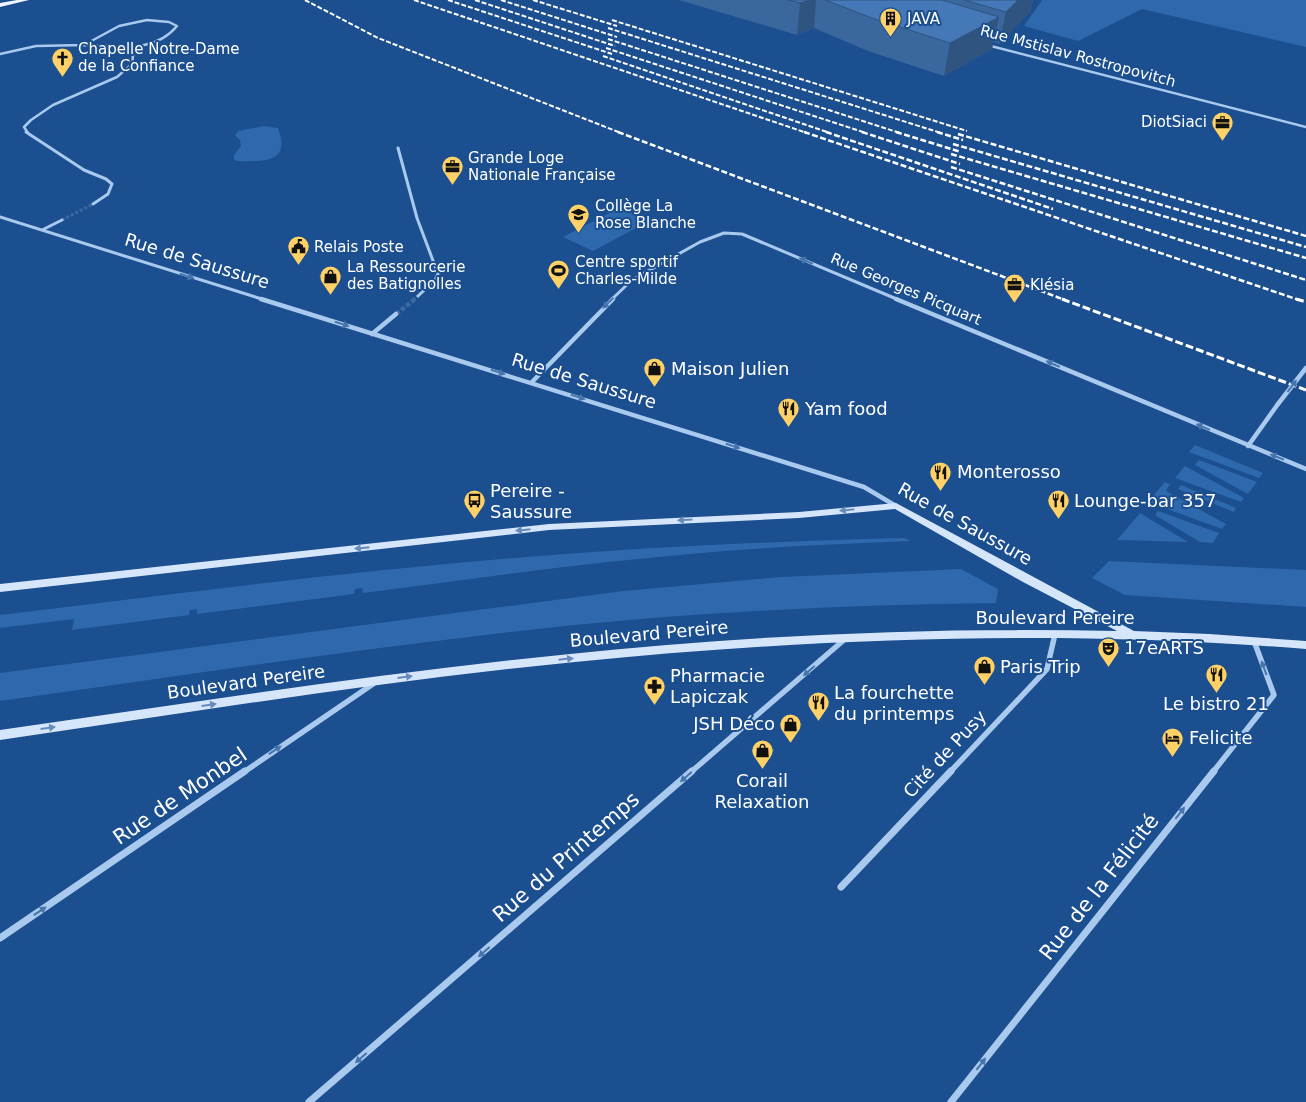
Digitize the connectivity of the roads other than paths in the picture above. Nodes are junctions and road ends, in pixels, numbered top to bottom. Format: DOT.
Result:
graph roads {
  1 [pos="26,0"];
  2 [pos="0,5"];
  3 [pos="986,44"];
  4 [pos="83,45"];
  5 [pos="134,47"];
  6 [pos="0,54"];
  7 [pos="1306,127"];
  8 [pos="398,148"];
  9 [pos="93,204"];
  10 [pos="0,217"];
  11 [pos="62,220"];
  12 [pos="42,230"];
  13 [pos="418,296"];
  14 [pos="396,314"];
  15 [pos="372,334"];
  16 [pos="1306,368"];
  17 [pos="531,383"];
  18 [pos="1248,446"];
  19 [pos="1306,468"];
  20 [pos="896,506"];
  21 [pos="0,588"];
  22 [pos="1055,634"];
  23 [pos="1133,635"];
  24 [pos="846,638"];
  25 [pos="1254,641"];
  26 [pos="1306,645"];
  27 [pos="378,681"];
  28 [pos="0,735"];
  29 [pos="841,887"];
  30 [pos="0,938"];
  31 [pos="309,1102"];
  32 [pos="950,1102"];
  1 -- 2 [label="main road"];
  3 -- 7 [label="street, Rue Mstislav Rostropovitch"];
  4 -- 5 [label="street"];
  4 -- 5 [label="street"];
  4 -- 6 [label="street"];
  5 -- 9 [label="street"];
  8 -- 13 [label="street"];
  10 -- 12 [label="street, Rue de Saussure"];
  11 -- 12 [label="street"];
  12 -- 15 [label="street, Rue de Saussure, one-way"];
  14 -- 15 [label="street"];
  15 -- 17 [label="street, Rue de Saussure, one-way"];
  18 -- 16 [label="street, one-way, bridge"];
  18 -- 17 [label="street, Rue Georges Picquart, one-way"];
  17 -- 20 [label="street, Rue de Saussure, one-way"];
  19 -- 18 [label="street, Rue Georges Picquart, one-way"];
  20 -- 21 [label="main road, one-way"];
  20 -- 23 [label="main road, Rue de Saussure"];
  22 -- 23 [label="main road, Boulevard Pereire"];
  22 -- 24 [label="main road, Boulevard Pereire"];
  22 -- 29 [label="street, Cité de Pusy"];
  23 -- 25 [label="main road, Boulevard Pereire"];
  27 -- 24 [label="main road, Boulevard Pereire, one-way"];
  24 -- 31 [label="street, Rue du Printemps, one-way"];
  25 -- 26 [label="main road, Boulevard Pereire"];
  32 -- 25 [label="street, Rue de la Félicité, one-way"];
  28 -- 27 [label="main road, Boulevard Pereire, one-way"];
  30 -- 27 [label="street, Rue de Monbel, one-way"];
}
